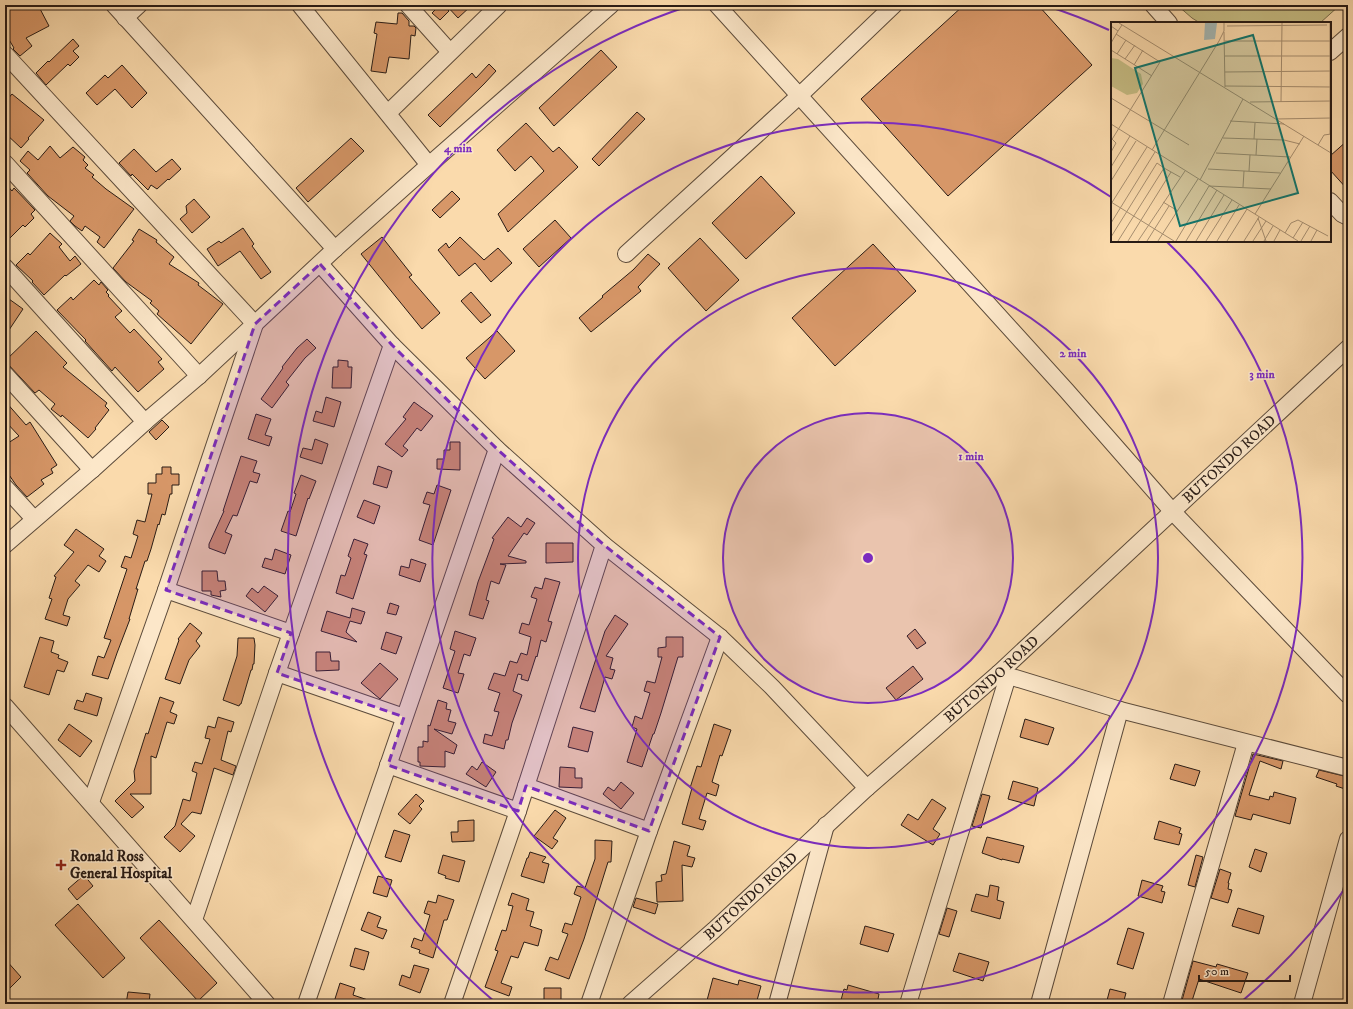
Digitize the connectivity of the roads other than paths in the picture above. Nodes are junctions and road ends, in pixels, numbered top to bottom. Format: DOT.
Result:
graph roads {
  1 [pos="114,5"];
  2 [pos="139,5"];
  3 [pos="300,5"];
  4 [pos="408,5"];
  5 [pos="500,5"];
  6 [pos="717,5"];
  7 [pos="894,5"];
  8 [pos="1153,5"];
  9 [pos="607,6"];
  10 [pos="125,18"];
  11 [pos="1168,22"];
  12 [pos="1348,36"];
  13 [pos="1331,51"];
  14 [pos="450,52"];
  15 [pos="5,54"];
  16 [pos="799,96"];
  17 [pos="388,113"];
  18 [pos="5,163"];
  19 [pos="429,165"];
  20 [pos="1331,201"];
  21 [pos="1348,217"];
  22 [pos="335,249"];
  23 [pos="626,254"];
  24 [pos="320,264"];
  25 [pos="5,267"];
  26 [pos="255,324"];
  27 [pos="392,345"];
  28 [pos="1348,348"];
  29 [pos="5,374"];
  30 [pos="199,376"];
  31 [pos="145,422"];
  32 [pos="497,449"];
  33 [pos="92,470"];
  34 [pos="5,487"];
  35 [pos="1172,511"];
  36 [pos="34,519"];
  37 [pos="5,545"];
  38 [pos="604,545"];
  39 [pos="166,590"];
  40 [pos="291,633"];
  41 [pos="720,637"];
  42 [pos="277,673"];
  43 [pos="1003,675"];
  44 [pos="1348,695"];
  45 [pos="5,706"];
  46 [pos="1120,710"];
  47 [pos="404,717"];
  48 [pos="1246,743"];
  49 [pos="388,765"];
  50 [pos="1348,768"];
  51 [pos="526,786"];
  52 [pos="867,788"];
  53 [pos="91,802"];
  54 [pos="518,811"];
  55 [pos="826,825"];
  56 [pos="649,831"];
  57 [pos="1348,839"];
  58 [pos="194,920"];
  59 [pos="634,1002"];
  60 [pos="268,1004"];
  61 [pos="306,1004"];
  62 [pos="452,1004"];
  63 [pos="589,1004"];
  64 [pos="777,1004"];
  65 [pos="908,1004"];
  66 [pos="1039,1004"];
  67 [pos="1171,1004"];
  68 [pos="1302,1004"];
  1 -- 10 [label="street"];
  2 -- 10 [label="street"];
  3 -- 17 [label="street"];
  4 -- 14 [label="street"];
  5 -- 14 [label="street"];
  6 -- 16 [label="street"];
  7 -- 16 [label="street"];
  8 -- 11 [label="street"];
  9 -- 19 [label="street"];
  10 -- 22 [label="street"];
  12 -- 13 [label="street"];
  14 -- 17 [label="street"];
  15 -- 26 [label="street"];
  16 -- 23 [label="street"];
  16 -- 35 [label="street"];
  17 -- 19 [label="street"];
  18 -- 30 [label="street"];
  19 -- 22 [label="street"];
  20 -- 21 [label="street"];
  22 -- 24 [label="street"];
  24 -- 26 [label="street"];
  24 -- 27 [label="street"];
  25 -- 31 [label="street"];
  26 -- 30 [label="street"];
  26 -- 39 [label="street"];
  27 -- 32 [label="street"];
  27 -- 40 [label="street"];
  28 -- 35 [label="street, BUTONDO ROAD"];
  29 -- 33 [label="street"];
  30 -- 31 [label="street"];
  31 -- 33 [label="street"];
  32 -- 38 [label="street"];
  32 -- 47 [label="street"];
  33 -- 36 [label="street"];
  34 -- 36 [label="street"];
  35 -- 43 [label="street, BUTONDO ROAD"];
  35 -- 44 [label="street"];
  36 -- 37 [label="street"];
  38 -- 41 [label="street"];
  38 -- 51 [label="street"];
  39 -- 40 [label="street"];
  39 -- 53 [label="street"];
  40 -- 42 [label="street"];
  41 -- 52 [label="street"];
  41 -- 56 [label="street"];
  42 -- 47 [label="street"];
  42 -- 58 [label="street"];
  43 -- 46 [label="street"];
  43 -- 52 [label="street, BUTONDO ROAD"];
  43 -- 65 [label="street"];
  45 -- 53 [label="street"];
  46 -- 48 [label="street"];
  46 -- 66 [label="street"];
  47 -- 49 [label="street"];
  48 -- 50 [label="street"];
  48 -- 67 [label="street"];
  49 -- 54 [label="street"];
  49 -- 61 [label="street"];
  51 -- 54 [label="street"];
  51 -- 56 [label="street"];
  52 -- 55 [label="street, BUTONDO ROAD"];
  53 -- 58 [label="street"];
  54 -- 62 [label="street"];
  55 -- 59 [label="street, BUTONDO ROAD"];
  55 -- 64 [label="street"];
  56 -- 63 [label="street"];
  57 -- 68 [label="street"];
  58 -- 60 [label="street"];
}
